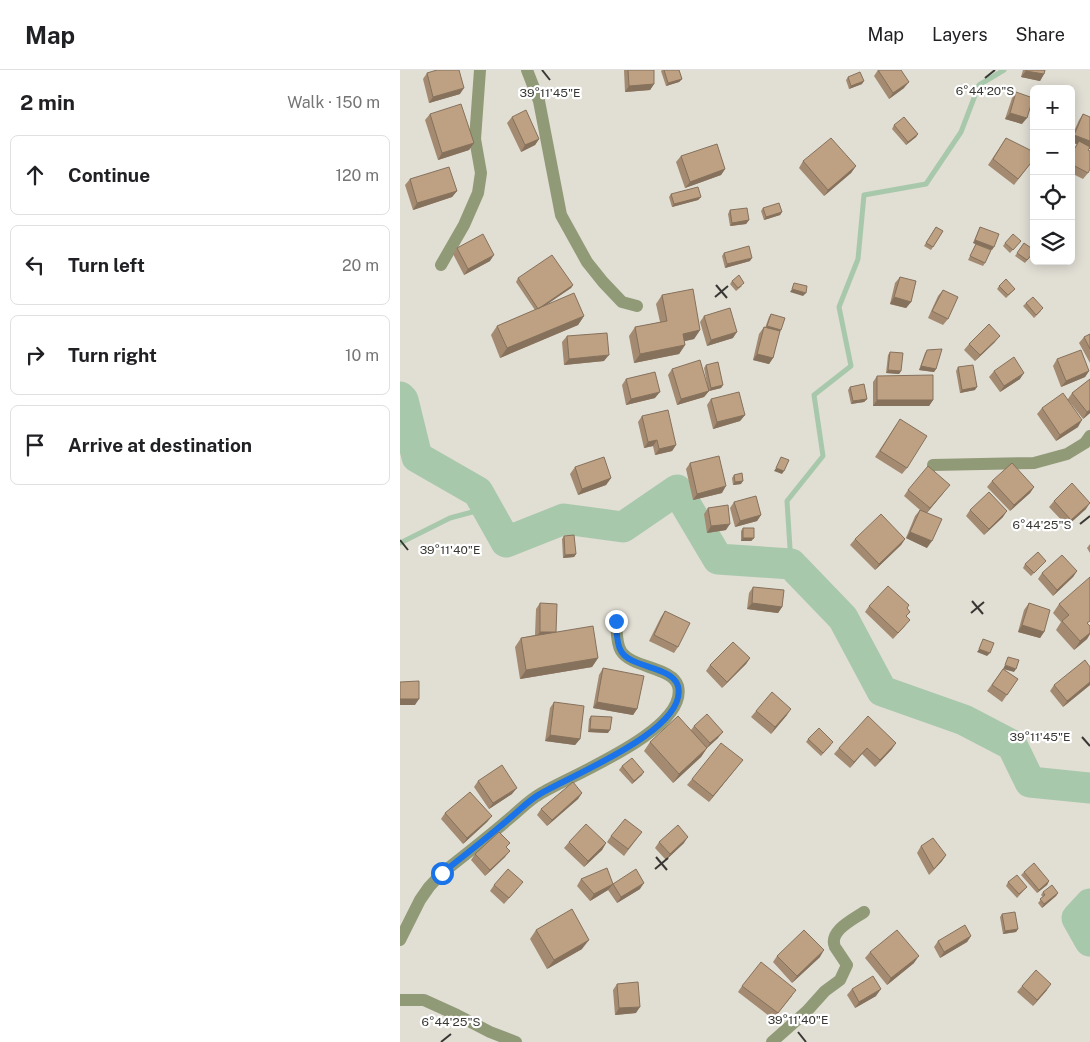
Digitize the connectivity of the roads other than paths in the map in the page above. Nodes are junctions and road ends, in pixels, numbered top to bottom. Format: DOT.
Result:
graph roads {
  1 [pos="480,70"];
  2 [pos="527,70"];
  3 [pos="441,265"];
  4 [pos="637,306"];
  5 [pos="1090,436"];
  6 [pos="933,465"];
  7 [pos="616,621"];
  8 [pos="864,912"];
  9 [pos="400,940"];
  10 [pos="400,1000"];
  11 [pos="516,1042"];
  12 [pos="772,1042"];
  1 -- 3 [label="street"];
  2 -- 4 [label="street"];
  5 -- 6 [label="street"];
  7 -- 9 [label="street"];
  8 -- 12 [label="street"];
  10 -- 11 [label="street"];
}
